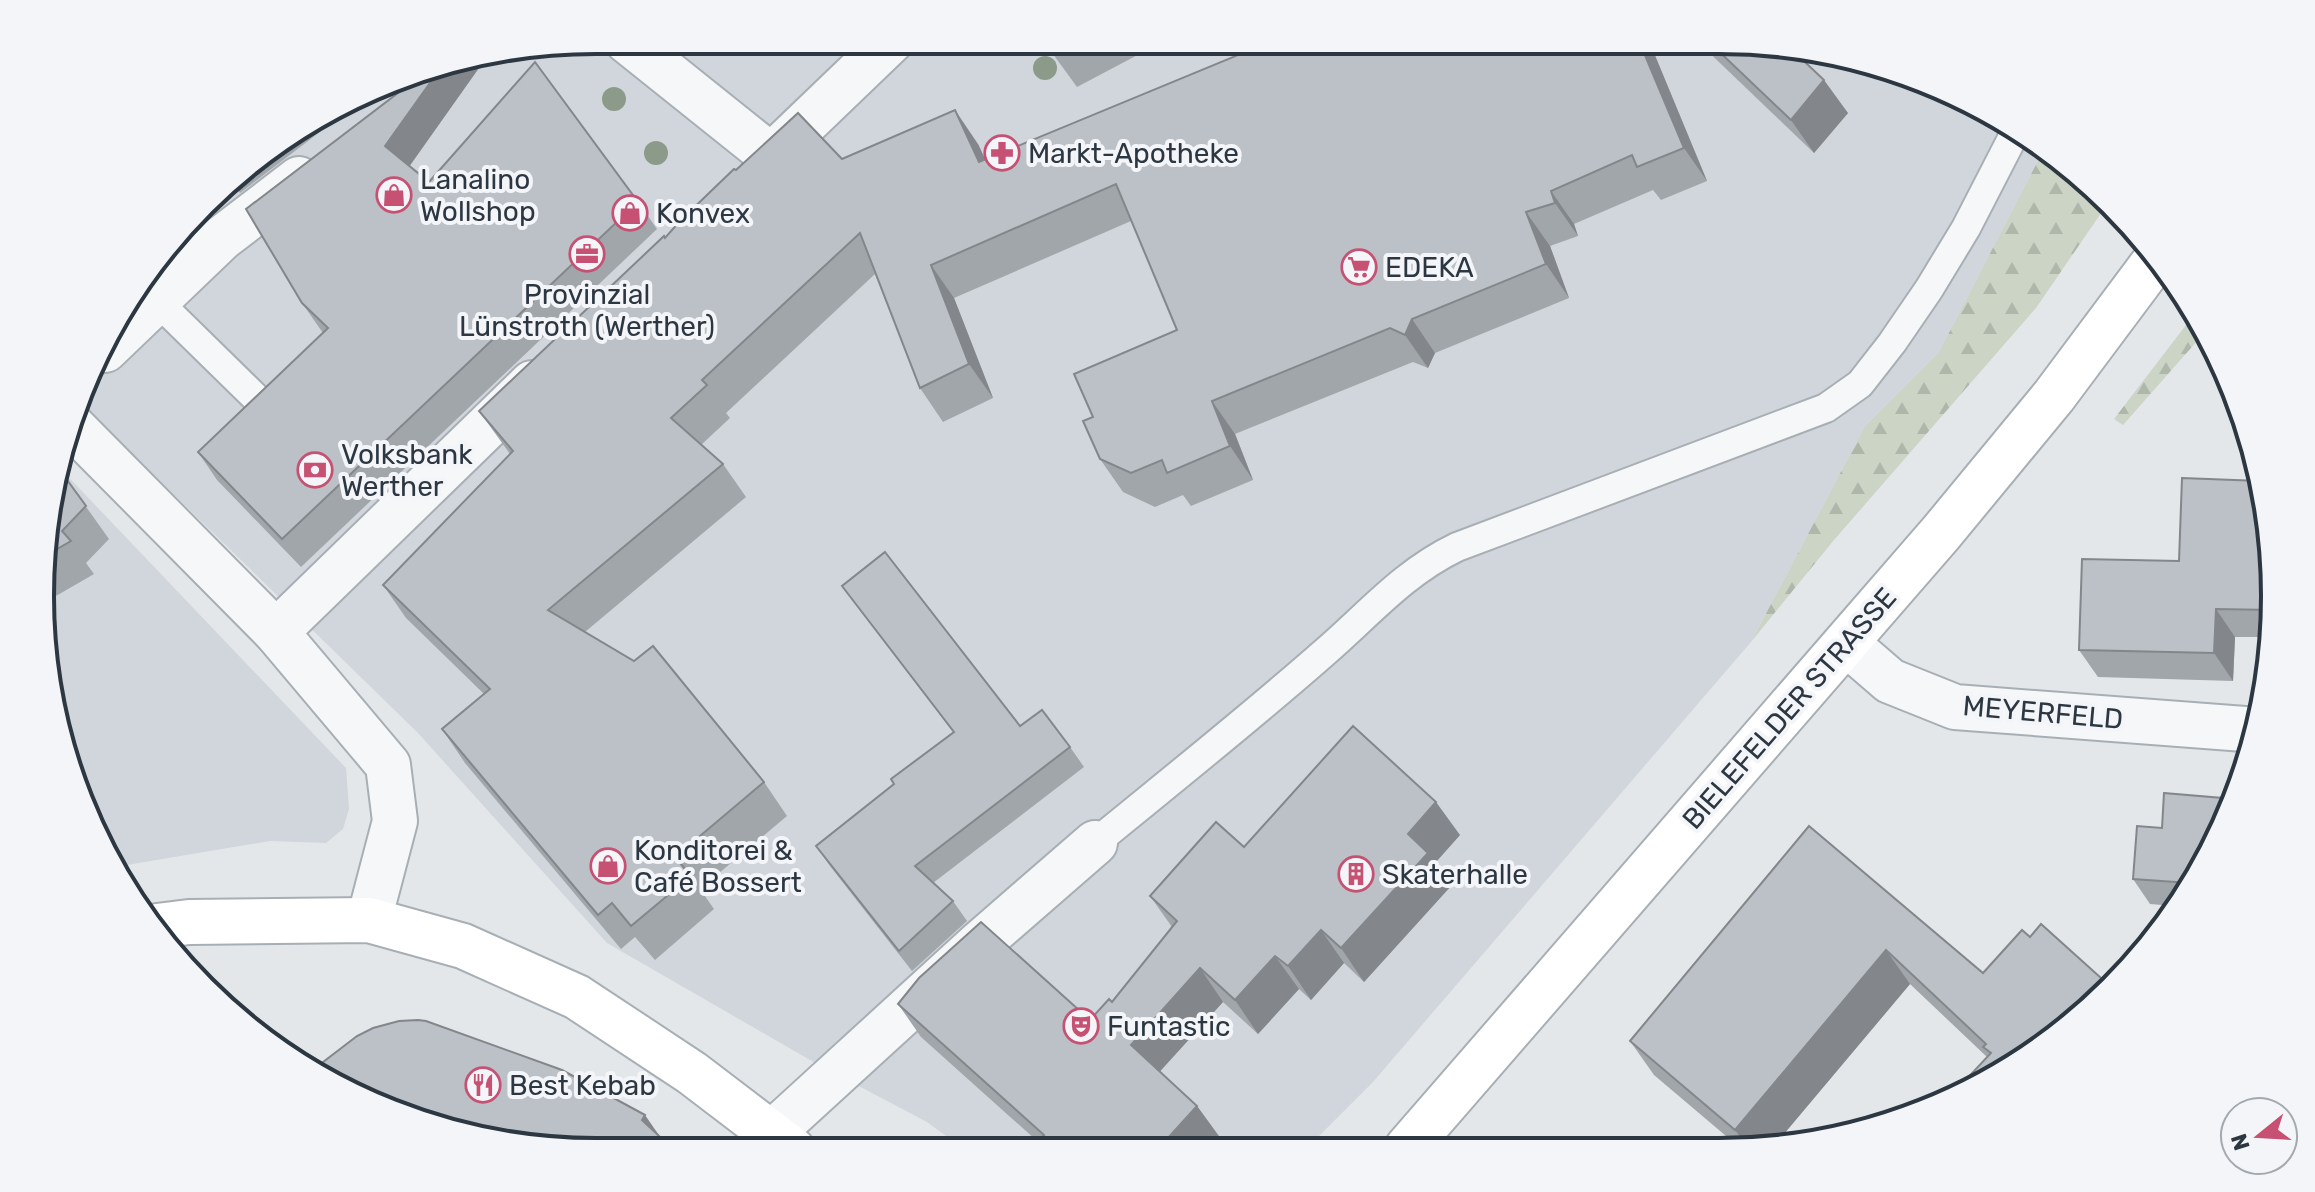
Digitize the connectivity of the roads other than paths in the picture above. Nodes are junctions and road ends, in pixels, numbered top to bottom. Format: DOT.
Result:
graph roads {
  1 [pos="644,54"];
  2 [pos="877,54"];
  3 [pos="2011,140"];
  4 [pos="771,156"];
  5 [pos="324,161"];
  6 [pos="738,187"];
  7 [pos="2150,267"];
  8 [pos="157,301"];
  9 [pos="122,334"];
  10 [pos="556,361"];
  11 [pos="255,397"];
  12 [pos="79,433"];
  13 [pos="276,632"];
  14 [pos="1846,643"];
  15 [pos="2245,729"];
  16 [pos="1095,843"];
  17 [pos="369,920"];
  18 [pos="165,925"];
  19 [pos="777,1138"];
  20 [pos="786,1138"];
  21 [pos="1416,1138"];
  1 -- 4 [label="street"];
  2 -- 4 [label="street"];
  3 -- 16 [label="lane"];
  4 -- 6 [label="street"];
  5 -- 8 [label="street"];
  7 -- 14 [label="main road, BIELEFELDER STRASSE"];
  8 -- 9 [label="street"];
  8 -- 11 [label="lane"];
  10 -- 13 [label="street"];
  12 -- 13 [label="street"];
  13 -- 17 [label="street"];
  14 -- 15 [label="street, MEYERFELD"];
  14 -- 21 [label="main road, BIELEFELDER STRASSE"];
  16 -- 20 [label="street"];
  17 -- 18 [label="main road"];
  17 -- 19 [label="main road"];
}
